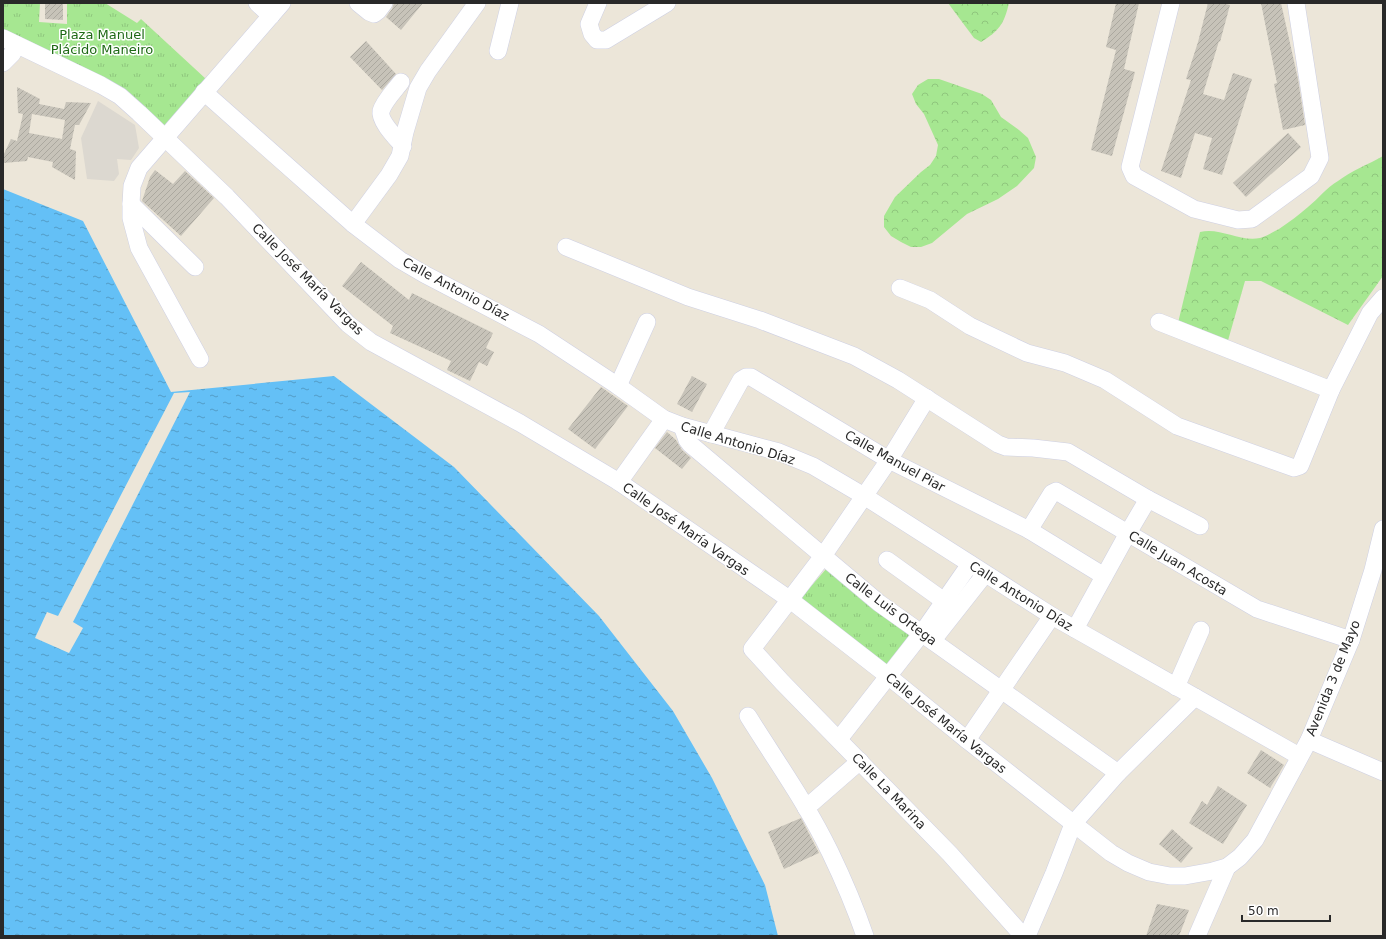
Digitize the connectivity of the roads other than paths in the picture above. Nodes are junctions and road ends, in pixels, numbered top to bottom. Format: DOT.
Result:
graph roads {
  1 [pos="257,3"];
  2 [pos="282,3"];
  3 [pos="358,3"];
  4 [pos="384,3"];
  5 [pos="477,3"];
  6 [pos="510,3"];
  7 [pos="598,3"];
  8 [pos="667,3"];
  9 [pos="1171,3"];
  10 [pos="1296,3"];
  11 [pos="270,16"];
  12 [pos="10,41"];
  13 [pos="498,50"];
  14 [pos="3,63"];
  15 [pos="401,82"];
  16 [pos="204,92"];
  17 [pos="165,138"];
  18 [pos="404,139"];
  19 [pos="130,204"];
  20 [pos="352,224"];
  21 [pos="566,247"];
  22 [pos="195,267"];
  23 [pos="900,288"];
  24 [pos="1383,298"];
  25 [pos="647,322"];
  26 [pos="1159,322"];
  27 [pos="200,359"];
  28 [pos="618,386"];
  29 [pos="1330,390"];
  30 [pos="927,398"];
  31 [pos="664,420"];
  32 [pos="682,426"];
  33 [pos="711,434"];
  34 [pos="889,460"];
  35 [pos="619,482"];
  36 [pos="864,496"];
  37 [pos="1148,499"];
  38 [pos="1200,526"];
  39 [pos="1383,529"];
  40 [pos="1029,530"];
  41 [pos="1128,533"];
  42 [pos="823,556"];
  43 [pos="887,560"];
  44 [pos="970,564"];
  45 [pos="985,574"];
  46 [pos="1104,576"];
  47 [pos="789,599"];
  48 [pos="944,601"];
  49 [pos="1052,616"];
  50 [pos="1075,629"];
  51 [pos="1201,630"];
  52 [pos="928,637"];
  53 [pos="1351,640"];
  54 [pos="888,676"];
  55 [pos="1176,687"];
  56 [pos="1002,689"];
  57 [pos="1195,698"];
  58 [pos="748,716"];
  59 [pos="839,740"];
  60 [pos="967,740"];
  61 [pos="1309,740"];
  62 [pos="1299,756"];
  63 [pos="860,761"];
  64 [pos="1383,772"];
  65 [pos="1118,773"];
  66 [pos="806,808"];
  67 [pos="1073,824"];
  68 [pos="1227,867"];
  69 [pos="865,936"];
  70 [pos="1023,936"];
  71 [pos="1027,936"];
  72 [pos="1197,936"];
  1 -- 11 [label="street"];
  2 -- 11 [label="street"];
  3 -- 4 [label="street"];
  5 -- 18 [label="street"];
  6 -- 13 [label="street"];
  7 -- 8 [label="street"];
  9 -- 10 [label="street"];
  11 -- 16 [label="street"];
  12 -- 14 [label="street"];
  12 -- 17 [label="street, Calle José María Vargas"];
  15 -- 18 [label="street"];
  16 -- 17 [label="street"];
  16 -- 20 [label="street, Calle Antonio Díaz"];
  17 -- 19 [label="street"];
  17 -- 35 [label="street, Calle José María Vargas"];
  18 -- 20 [label="street"];
  19 -- 22 [label="street"];
  19 -- 27 [label="street"];
  20 -- 28 [label="street, Calle Antonio Díaz"];
  21 -- 30 [label="street"];
  23 -- 29 [label="street"];
  24 -- 29 [label="street"];
  25 -- 28 [label="street"];
  26 -- 29 [label="street"];
  28 -- 31 [label="street, Calle Antonio Díaz"];
  30 -- 34 [label="street"];
  30 -- 37 [label="street"];
  31 -- 32 [label="street, Calle Antonio Díaz"];
  31 -- 35 [label="street"];
  32 -- 33 [label="street, Calle Antonio Díaz"];
  32 -- 42 [label="street, Calle Luis Ortega"];
  33 -- 34 [label="street, Calle Manuel Piar"];
  33 -- 36 [label="street, Calle Antonio Díaz"];
  34 -- 36 [label="street"];
  34 -- 40 [label="street, Calle Manuel Piar"];
  35 -- 47 [label="street, Calle José María Vargas"];
  36 -- 42 [label="street"];
  36 -- 44 [label="street, Calle Antonio Díaz"];
  37 -- 38 [label="street"];
  37 -- 41 [label="street"];
  39 -- 53 [label="street, Avenida 3 de Mayo"];
  40 -- 41 [label="street, Calle Juan Acosta"];
  40 -- 46 [label="street, Calle Manuel Piar"];
  41 -- 46 [label="street"];
  41 -- 53 [label="street, Calle Juan Acosta"];
  42 -- 47 [label="street"];
  42 -- 52 [label="street, Calle Luis Ortega"];
  43 -- 48 [label="street"];
  44 -- 45 [label="street, Calle Antonio Díaz"];
  44 -- 48 [label="street"];
  45 -- 49 [label="street, Calle Antonio Díaz"];
  45 -- 52 [label="street"];
  46 -- 50 [label="street"];
  47 -- 54 [label="street, Calle José María Vargas"];
  47 -- 59 [label="street, Calle La Marina"];
  48 -- 52 [label="street"];
  49 -- 50 [label="street, Calle Antonio Díaz"];
  49 -- 56 [label="street"];
  50 -- 55 [label="street, Calle Antonio Díaz"];
  51 -- 55 [label="street"];
  52 -- 54 [label="street"];
  52 -- 56 [label="street, Calle Luis Ortega"];
  53 -- 61 [label="street, Avenida 3 de Mayo"];
  54 -- 59 [label="street"];
  54 -- 60 [label="street, Calle José María Vargas"];
  55 -- 57 [label="street, Calle Antonio Díaz"];
  56 -- 60 [label="street"];
  56 -- 65 [label="street, Calle Luis Ortega"];
  57 -- 62 [label="street, Calle Antonio Díaz"];
  57 -- 65 [label="street"];
  58 -- 66 [label="street"];
  59 -- 63 [label="street, Calle La Marina"];
  60 -- 67 [label="street, Calle José María Vargas"];
  61 -- 62 [label="street, Avenida 3 de Mayo"];
  61 -- 64 [label="street"];
  62 -- 68 [label="street, Avenida 3 de Mayo"];
  63 -- 66 [label="street"];
  63 -- 70 [label="street, Calle La Marina"];
  65 -- 67 [label="street"];
  66 -- 69 [label="street"];
  67 -- 68 [label="street, Calle José María Vargas"];
  67 -- 71 [label="street"];
  68 -- 72 [label="street"];
}
